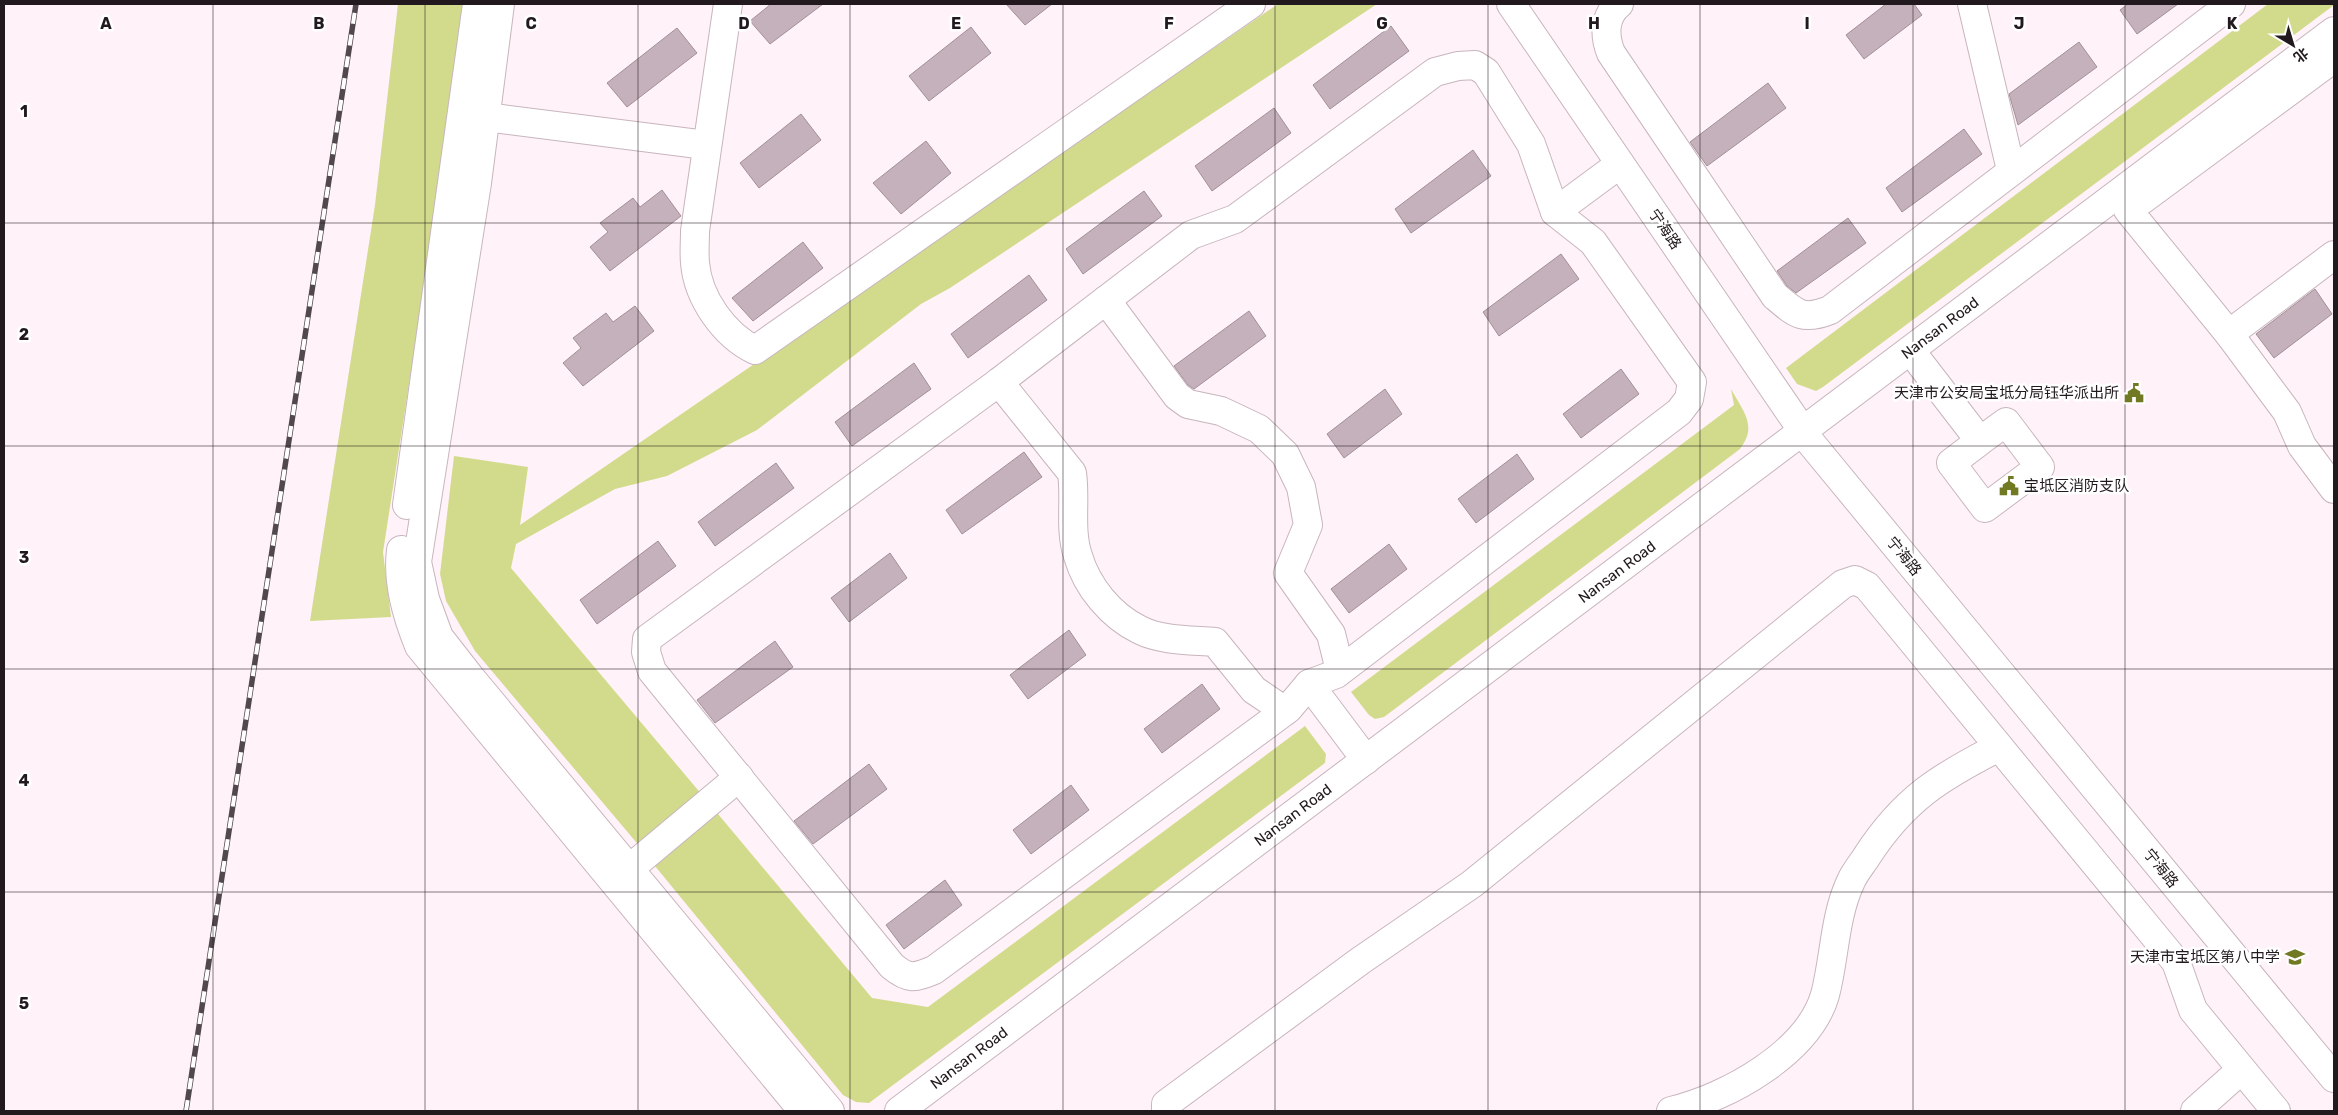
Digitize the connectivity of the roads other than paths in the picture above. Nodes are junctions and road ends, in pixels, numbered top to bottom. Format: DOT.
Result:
graph roads {
  1 [pos="477,4"];
  2 [pos="500,4"];
  3 [pos="728,4"];
  4 [pos="1251,4"];
  5 [pos="1511,4"];
  6 [pos="1620,4"];
  7 [pos="1972,4"];
  8 [pos="2231,4"];
  9 [pos="2334,31"];
  10 [pos="2334,58"];
  11 [pos="486,117"];
  12 [pos="706,145"];
  13 [pos="1620,164"];
  14 [pos="2011,170"];
  15 [pos="2128,210"];
  16 [pos="1555,212"];
  17 [pos="2334,254"];
  18 [pos="1106,300"];
  19 [pos="2229,334"];
  20 [pos="1920,363"];
  21 [pos="999,382"];
  22 [pos="1807,437"];
  23 [pos="1980,441"];
  24 [pos="2334,489"];
  25 [pos="1340,670"];
  26 [pos="1309,684"];
  27 [pos="1284,711"];
  28 [pos="1999,747"];
  29 [pos="1366,760"];
  30 [pos="739,777"];
  31 [pos="629,869"];
  32 [pos="2241,1070"];
  33 [pos="2334,1078"];
  34 [pos="803,1111"];
  35 [pos="830,1111"];
  36 [pos="898,1111"];
  37 [pos="926,1111"];
  38 [pos="1166,1111"];
  39 [pos="1671,1111"];
  40 [pos="2195,1111"];
  41 [pos="2276,1111"];
  1 -- 34 [label="street"];
  2 -- 11 [label="street"];
  3 -- 12 [label="street"];
  4 -- 12 [label="street"];
  5 -- 13 [label="street, 宁海路"];
  6 -- 14 [label="street"];
  7 -- 14 [label="street"];
  8 -- 14 [label="street"];
  9 -- 22 [label="street, Nansan Road"];
  10 -- 15 [label="street, Nansan Road"];
  11 -- 12 [label="street"];
  11 -- 31 [label="street"];
  13 -- 16 [label="street"];
  13 -- 22 [label="street, 宁海路"];
  15 -- 19 [label="street"];
  15 -- 20 [label="street, Nansan Road"];
  16 -- 18 [label="street"];
  16 -- 25 [label="street"];
  17 -- 19 [label="street"];
  18 -- 21 [label="street"];
  18 -- 25 [label="street"];
  19 -- 24 [label="street"];
  20 -- 22 [label="street, Nansan Road"];
  20 -- 23 [label="street"];
  21 -- 27 [label="street"];
  21 -- 30 [label="street"];
  22 -- 29 [label="street, Nansan Road"];
  22 -- 33 [label="street, 宁海路"];
  22 -- 37 [label="street, Nansan Road"];
  25 -- 26 [label="street"];
  26 -- 27 [label="street"];
  26 -- 29 [label="street"];
  27 -- 30 [label="street"];
  28 -- 32 [label="street"];
  28 -- 38 [label="street"];
  28 -- 39 [label="street"];
  29 -- 36 [label="street, Nansan Road"];
  30 -- 31 [label="street"];
  31 -- 35 [label="street"];
  32 -- 40 [label="street"];
  32 -- 41 [label="street"];
}
